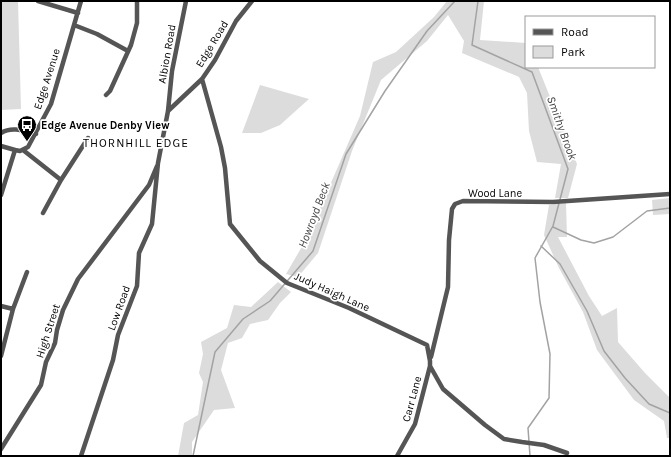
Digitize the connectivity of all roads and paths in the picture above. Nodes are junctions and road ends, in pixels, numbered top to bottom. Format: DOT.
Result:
graph roads {
  1 [pos="38,1"];
  2 [pos="81,1"];
  3 [pos="136,1"];
  4 [pos="186,1"];
  5 [pos="252,1"];
  6 [pos="78,13"];
  7 [pos="74,25"];
  8 [pos="128,51"];
  9 [pos="202,78"];
  10 [pos="106,95"];
  11 [pos="168,111"];
  12 [pos="1,133"];
  13 [pos="36,134"];
  14 [pos="88,138"];
  15 [pos="1,146"];
  16 [pos="14,150"];
  17 [pos="23,150"];
  18 [pos="158,163"];
  19 [pos="61,180"];
  20 [pos="670,194"];
  21 [pos="1,195"];
  22 [pos="42,213"];
  23 [pos="27,272"];
  24 [pos="1,306"];
  25 [pos="13,309"];
  26 [pos="434,344"];
  27 [pos="427,345"];
  28 [pos="1,356"];
  29 [pos="430,363"];
  30 [pos="1,449"];
  31 [pos="567,454"];
  32 [pos="81,456"];
  33 [pos="397,456"];
  1 -- 6 [label="street"];
  2 -- 6 [label="street, Edge Avenue"];
  3 -- 8 [label="street"];
  4 -- 11 [label="street, Albion Road"];
  5 -- 9 [label="street, Edge Road"];
  6 -- 7 [label="street, Edge Avenue"];
  7 -- 8 [label="street"];
  7 -- 13 [label="street, Edge Avenue"];
  8 -- 10 [label="street"];
  9 -- 11 [label="street, Edge Road"];
  9 -- 27 [label="street, Judy Haigh Lane"];
  11 -- 18 [label="street, Albion Road"];
  12 -- 13 [label="street"];
  13 -- 17 [label="street, Edge Avenue"];
  14 -- 19 [label="street"];
  15 -- 16 [label="street"];
  16 -- 17 [label="street"];
  16 -- 21 [label="street"];
  17 -- 19 [label="street"];
  18 -- 30 [label="street, High Street"];
  18 -- 32 [label="street, Low Road"];
  19 -- 22 [label="street"];
  20 -- 26 [label="street, Wood Lane"];
  23 -- 25 [label="street"];
  24 -- 25 [label="street"];
  25 -- 28 [label="street"];
  26 -- 27 [label="street"];
  26 -- 29 [label="street, Wood Lane"];
  27 -- 29 [label="street"];
  29 -- 31 [label="street"];
  29 -- 33 [label="street, Carr Lane"];
}
